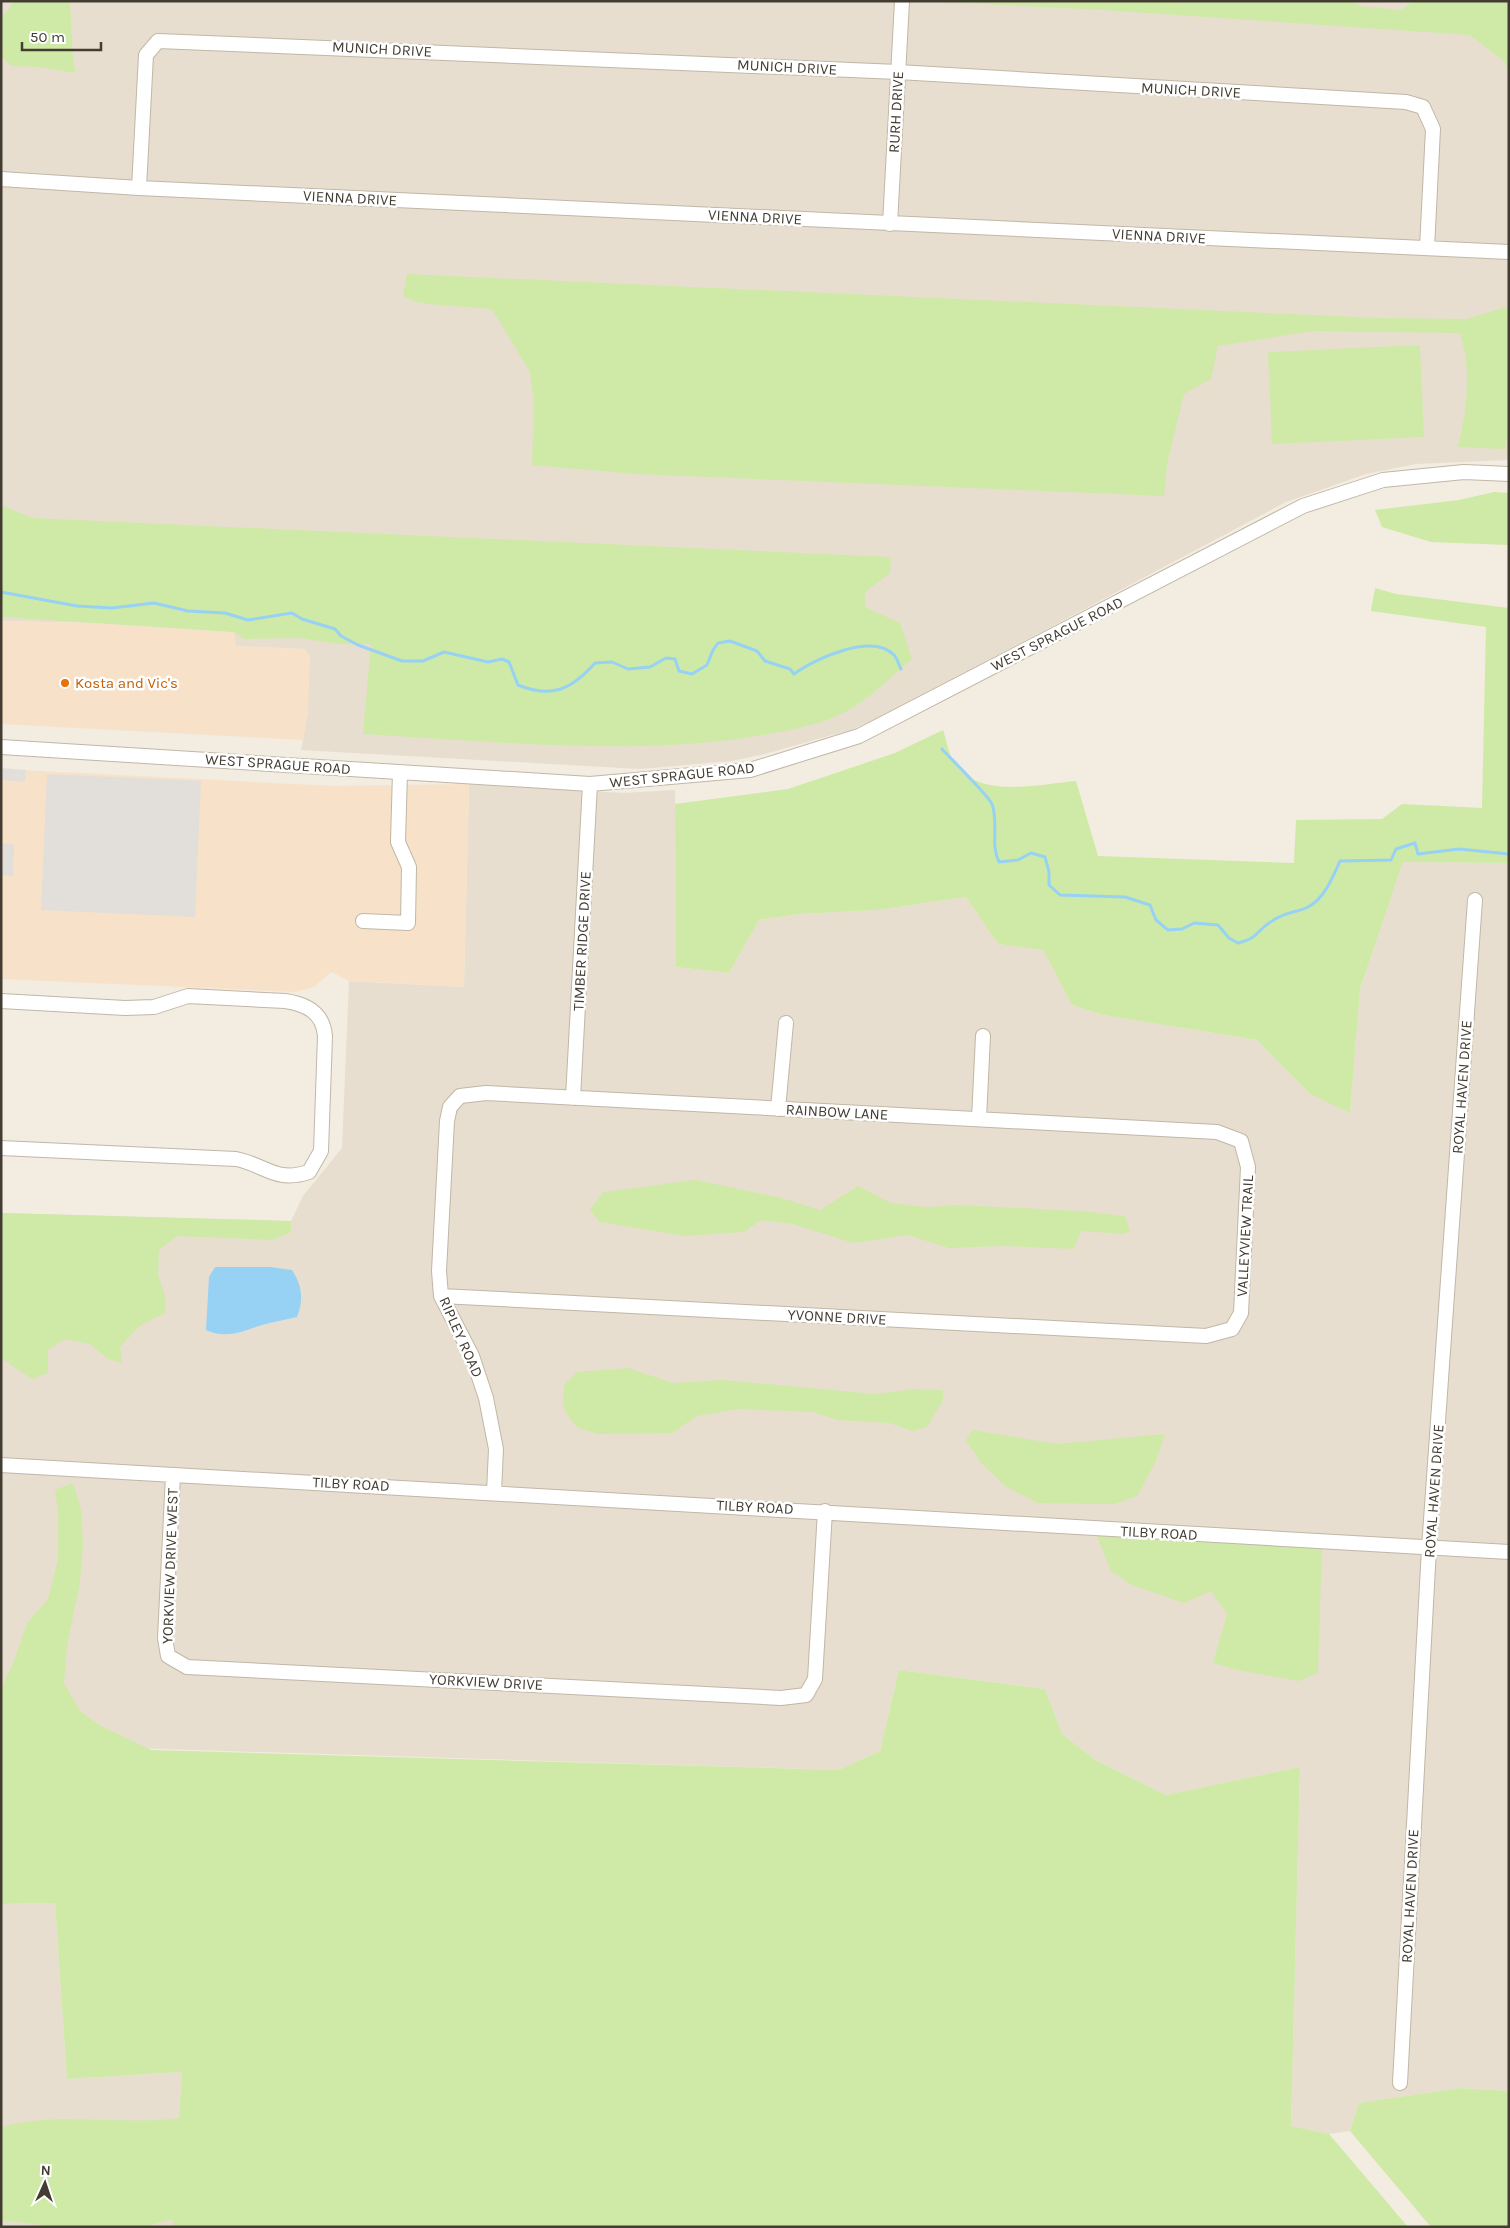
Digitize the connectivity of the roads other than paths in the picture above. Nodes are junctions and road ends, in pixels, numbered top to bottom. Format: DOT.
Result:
graph roads {
  1 [pos="902,1"];
  2 [pos="898,72"];
  3 [pos="1,179"];
  4 [pos="139,188"];
  5 [pos="890,224"];
  6 [pos="1427,248"];
  7 [pos="1509,252"];
  8 [pos="1509,474"];
  9 [pos="1,747"];
  10 [pos="400,772"];
  11 [pos="590,784"];
  12 [pos="1475,900"];
  13 [pos="363,921"];
  14 [pos="1,1001"];
  15 [pos="786,1023"];
  16 [pos="984,1036"];
  17 [pos="573,1098"];
  18 [pos="778,1109"];
  19 [pos="979,1119"];
  20 [pos="447,1121"];
  21 [pos="1241,1141"];
  22 [pos="1,1148"];
  23 [pos="441,1296"];
  24 [pos="1232,1329"];
  25 [pos="1,1465"];
  26 [pos="173,1475"];
  27 [pos="494,1492"];
  28 [pos="825,1511"];
  29 [pos="1430,1548"];
  30 [pos="1509,1552"];
  31 [pos="168,1656"];
  32 [pos="1400,2083"];
  1 -- 2 [label="street, RURH DRIVE"];
  2 -- 4 [label="street, MUNICH DRIVE"];
  2 -- 5 [label="street, RURH DRIVE"];
  2 -- 6 [label="street, MUNICH DRIVE"];
  3 -- 4 [label="street, VIENNA DRIVE"];
  4 -- 5 [label="street, VIENNA DRIVE"];
  5 -- 6 [label="street, VIENNA DRIVE"];
  6 -- 7 [label="street, VIENNA DRIVE"];
  8 -- 11 [label="street, WEST SPRAGUE ROAD"];
  9 -- 10 [label="street, WEST SPRAGUE ROAD"];
  10 -- 11 [label="street, WEST SPRAGUE ROAD"];
  10 -- 13 [label="street"];
  11 -- 17 [label="street, TIMBER RIDGE DRIVE"];
  12 -- 29 [label="street, ROYAL HAVEN DRIVE"];
  14 -- 22 [label="street"];
  15 -- 18 [label="street"];
  16 -- 19 [label="street"];
  17 -- 18 [label="street, RAINBOW LANE"];
  17 -- 20 [label="street, RAINBOW LANE"];
  18 -- 19 [label="street, RAINBOW LANE"];
  19 -- 21 [label="street, RAINBOW LANE"];
  20 -- 23 [label="street, RIPLEY ROAD"];
  21 -- 24 [label="street, VALLEYVIEW TRAIL"];
  23 -- 24 [label="street, YVONNE DRIVE"];
  23 -- 27 [label="street, RIPLEY ROAD"];
  25 -- 26 [label="street, TILBY ROAD"];
  26 -- 27 [label="street, TILBY ROAD"];
  26 -- 31 [label="street, YORKVIEW DRIVE WEST"];
  27 -- 28 [label="street, TILBY ROAD"];
  28 -- 29 [label="street, TILBY ROAD"];
  28 -- 31 [label="street, YORKVIEW DRIVE"];
  29 -- 30 [label="street, TILBY ROAD"];
  29 -- 32 [label="street, ROYAL HAVEN DRIVE"];
}
